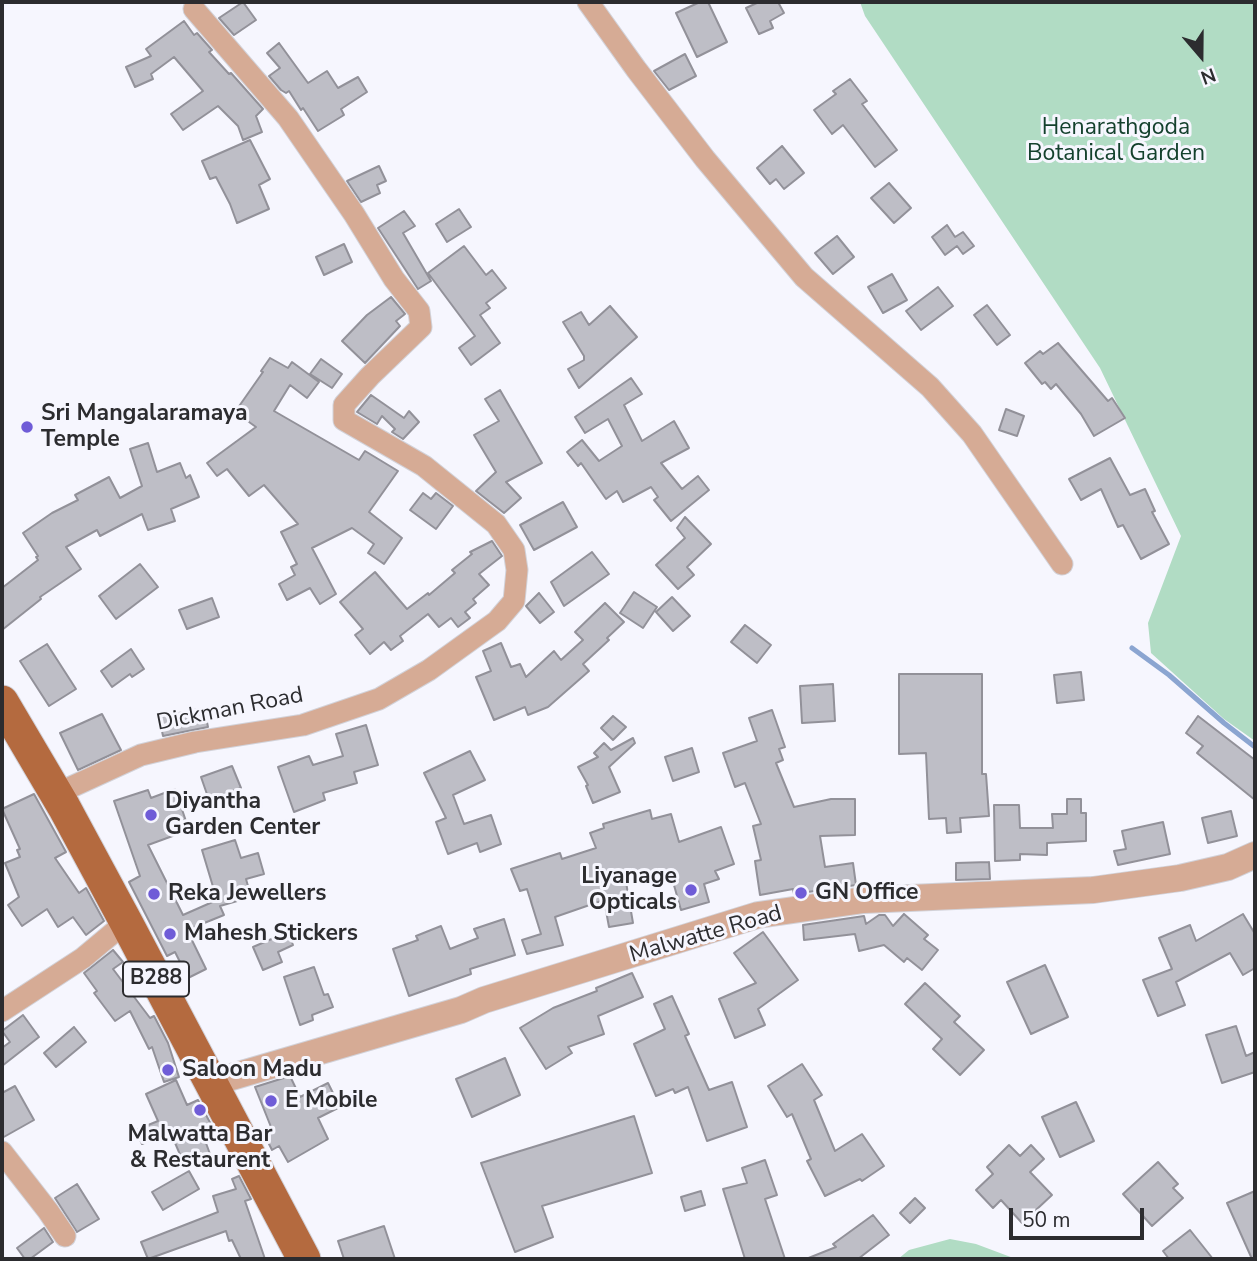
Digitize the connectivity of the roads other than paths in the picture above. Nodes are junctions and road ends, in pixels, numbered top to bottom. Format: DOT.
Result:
graph roads {
  1 [pos="588,2"];
  2 [pos="194,9"];
  3 [pos="1062,564"];
  4 [pos="2,702"];
  5 [pos="56,794"];
  6 [pos="1255,855"];
  7 [pos="126,922"];
  8 [pos="2,1011"];
  9 [pos="212,1083"];
  10 [pos="2,1152"];
  11 [pos="65,1236"];
  12 [pos="304,1259"];
  1 -- 3 [label="street"];
  2 -- 5 [label="street, Dickman Road"];
  4 -- 5 [label="main road, B288"];
  5 -- 7 [label="main road, B288"];
  6 -- 9 [label="street, Malwatte Road"];
  7 -- 8 [label="street"];
  7 -- 9 [label="main road, B288"];
  9 -- 12 [label="main road, B288"];
  10 -- 11 [label="street"];
}
